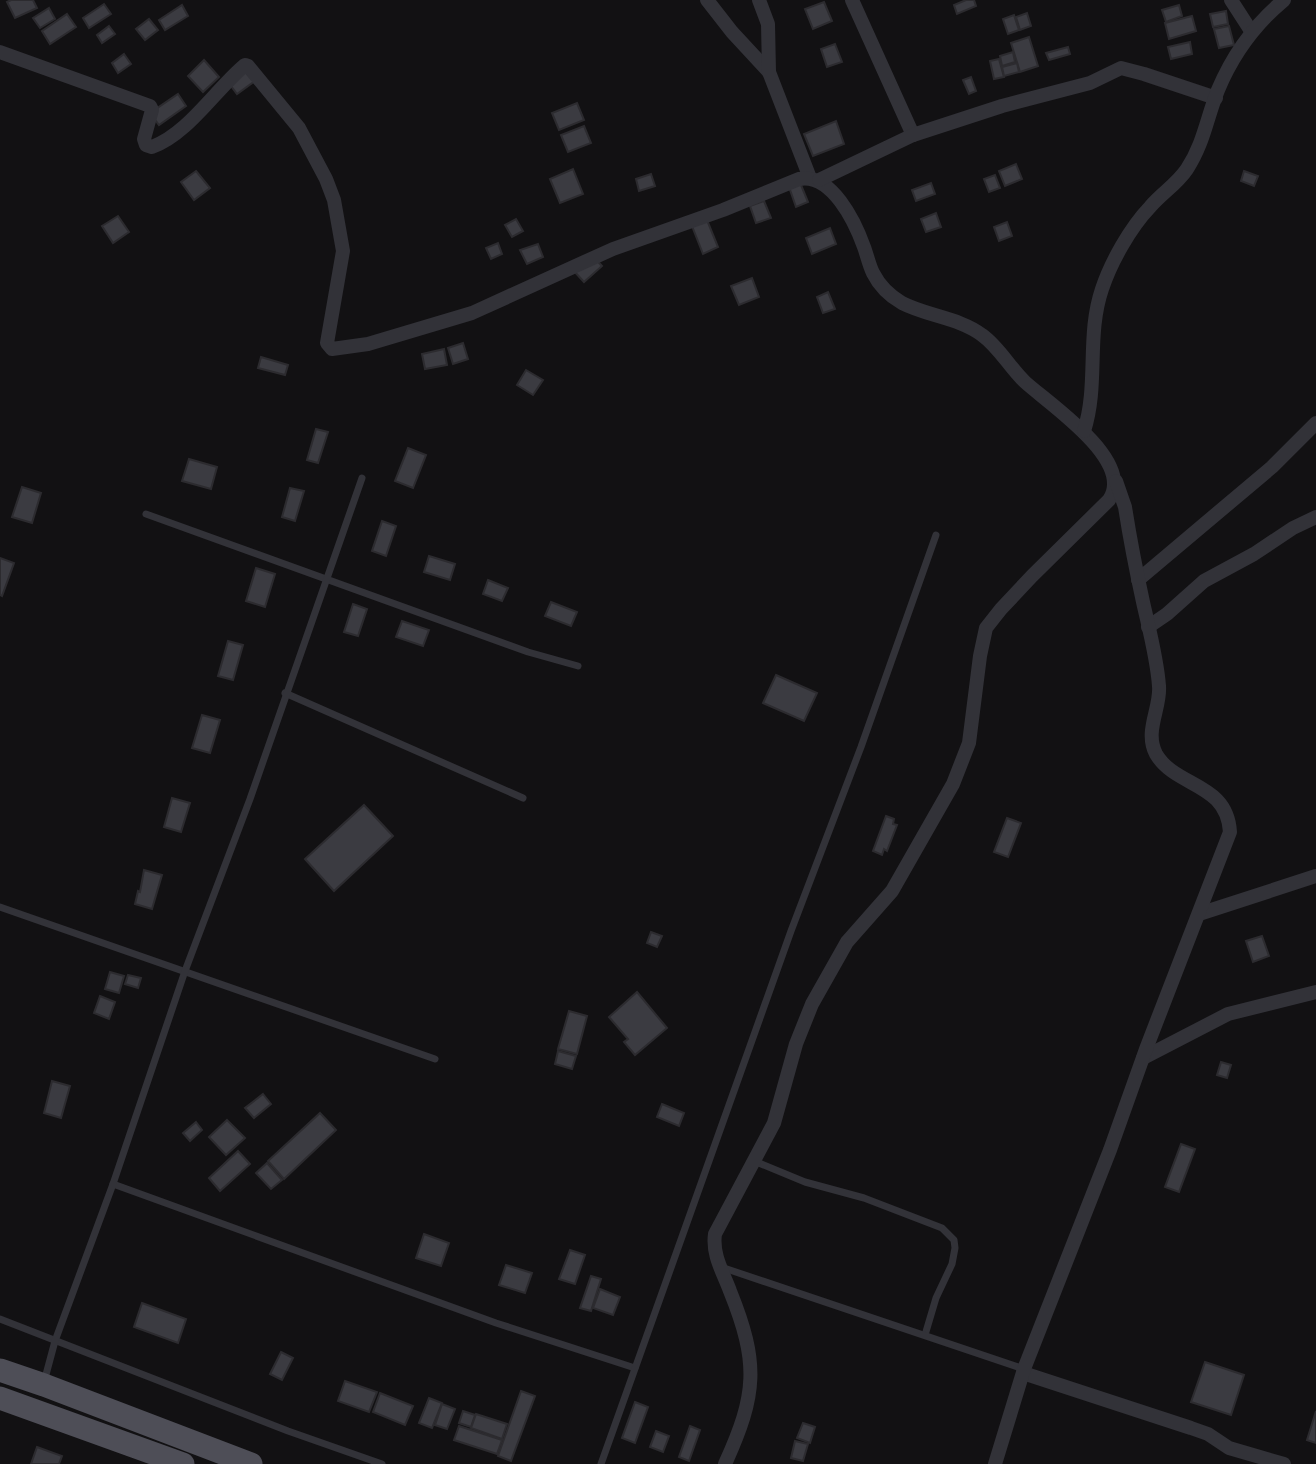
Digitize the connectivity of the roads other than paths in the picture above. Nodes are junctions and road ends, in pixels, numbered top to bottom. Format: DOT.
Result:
graph roads {
  1 [pos="707,0"];
  2 [pos="759,0"];
  3 [pos="852,0"];
  4 [pos="1231,0"];
  5 [pos="1284,0"];
  6 [pos="1251,31"];
  7 [pos="0,52"];
  8 [pos="769,72"];
  9 [pos="1216,98"];
  10 [pos="913,135"];
  11 [pos="814,179"];
  12 [pos="1316,423"];
  13 [pos="1084,431"];
  14 [pos="1112,470"];
  15 [pos="362,478"];
  16 [pos="146,514"];
  17 [pos="1316,517"];
  18 [pos="936,535"];
  19 [pos="326,578"];
  20 [pos="1138,580"];
  21 [pos="1148,626"];
  22 [pos="578,666"];
  23 [pos="285,693"];
  24 [pos="523,798"];
  25 [pos="1316,876"];
  26 [pos="0,907"];
  27 [pos="1199,914"];
  28 [pos="185,971"];
  29 [pos="1316,992"];
  30 [pos="435,1059"];
  31 [pos="1143,1059"];
  32 [pos="754,1161"];
  33 [pos="113,1184"];
  34 [pos="720,1266"];
  35 [pos="0,1319"];
  36 [pos="925,1335"];
  37 [pos="55,1340"];
  38 [pos="635,1368"];
  39 [pos="0,1370"];
  40 [pos="1023,1371"];
  41 [pos="44,1385"];
  42 [pos="0,1398"];
  43 [pos="183,1464"];
  44 [pos="251,1464"];
  45 [pos="382,1464"];
  46 [pos="601,1464"];
  47 [pos="725,1464"];
  48 [pos="995,1464"];
  49 [pos="1284,1464"];
  1 -- 8 [label="street"];
  2 -- 8 [label="street"];
  3 -- 10 [label="street"];
  4 -- 6 [label="street"];
  5 -- 6 [label="street"];
  6 -- 9 [label="street"];
  7 -- 11 [label="street"];
  8 -- 11 [label="street"];
  9 -- 10 [label="street"];
  9 -- 13 [label="street"];
  10 -- 11 [label="street"];
  11 -- 13 [label="street"];
  12 -- 20 [label="street"];
  13 -- 14 [label="street"];
  14 -- 20 [label="street"];
  14 -- 32 [label="street"];
  15 -- 19 [label="lane"];
  16 -- 19 [label="lane"];
  17 -- 21 [label="street"];
  18 -- 38 [label="lane"];
  19 -- 22 [label="lane"];
  19 -- 23 [label="lane"];
  20 -- 21 [label="street"];
  21 -- 27 [label="street"];
  23 -- 24 [label="lane"];
  23 -- 28 [label="lane"];
  25 -- 27 [label="street"];
  26 -- 28 [label="lane"];
  27 -- 31 [label="street"];
  28 -- 30 [label="lane"];
  28 -- 33 [label="lane"];
  29 -- 31 [label="street"];
  31 -- 40 [label="street"];
  32 -- 34 [label="street"];
  32 -- 36 [label="lane"];
  33 -- 37 [label="lane"];
  33 -- 38 [label="lane"];
  34 -- 36 [label="lane"];
  34 -- 47 [label="street"];
  35 -- 37 [label="lane"];
  36 -- 40 [label="lane"];
  37 -- 41 [label="lane"];
  37 -- 45 [label="lane"];
  38 -- 46 [label="lane"];
  39 -- 41 [label="main road"];
  40 -- 48 [label="street"];
  40 -- 49 [label="street"];
  41 -- 44 [label="main road"];
  42 -- 43 [label="main road"];
}
